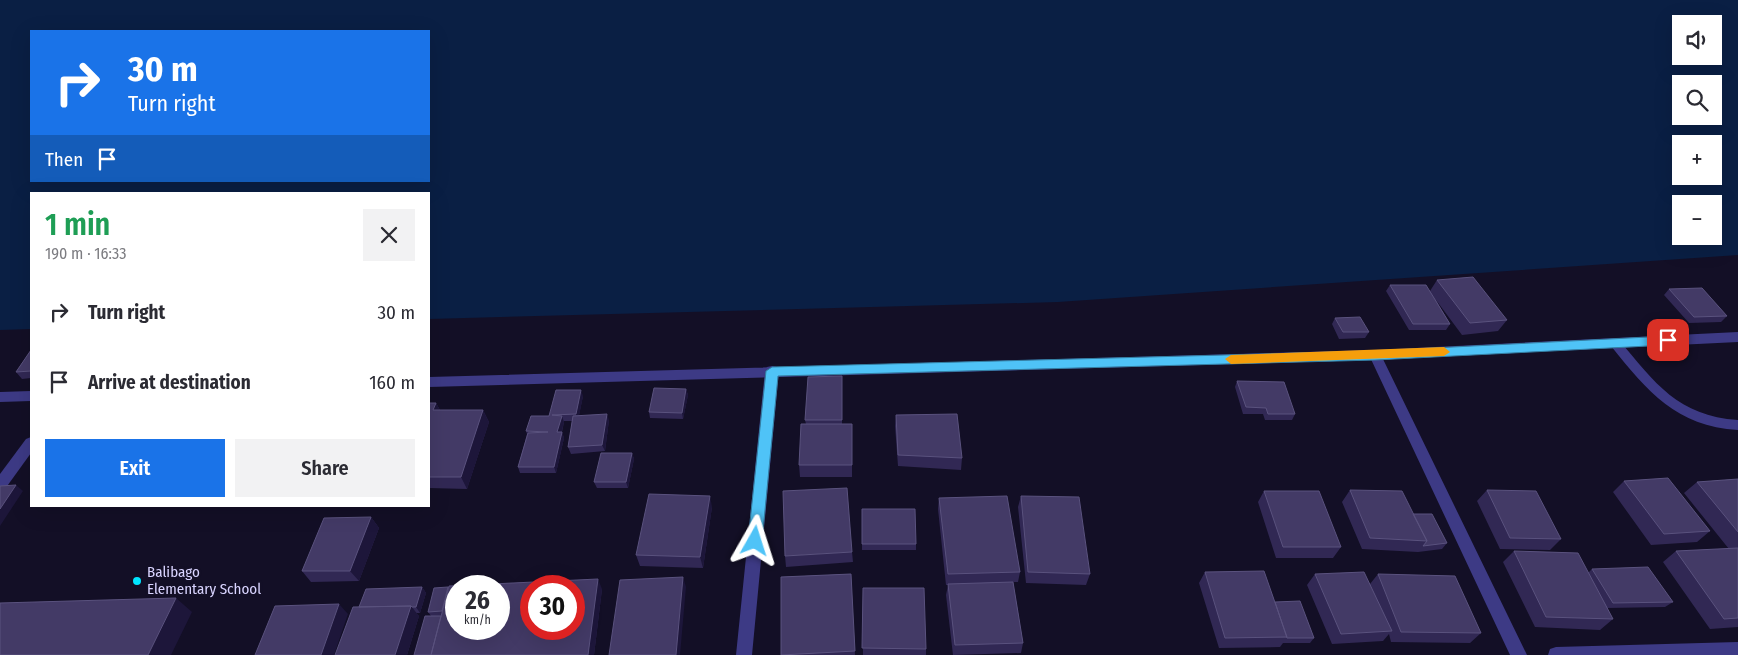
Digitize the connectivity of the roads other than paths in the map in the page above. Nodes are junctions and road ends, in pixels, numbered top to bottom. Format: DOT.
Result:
graph roads {
  1 [pos="1738,337"];
  2 [pos="1615,343"];
  3 [pos="1375,355"];
  4 [pos="772,371"];
  5 [pos="430,382"];
  6 [pos="30,396"];
  7 [pos="0,397"];
  8 [pos="1738,425"];
  9 [pos="30,444"];
  10 [pos="0,485"];
  11 [pos="1738,650"];
  12 [pos="744,655"];
  13 [pos="1519,655"];
  14 [pos="1556,655"];
  1 -- 2 [label="street"];
  2 -- 3 [label="street"];
  2 -- 8 [label="street"];
  3 -- 4 [label="street"];
  3 -- 13 [label="street"];
  4 -- 5 [label="street"];
  4 -- 12 [label="street"];
  6 -- 7 [label="street"];
  9 -- 10 [label="street"];
  11 -- 14 [label="street"];
}
